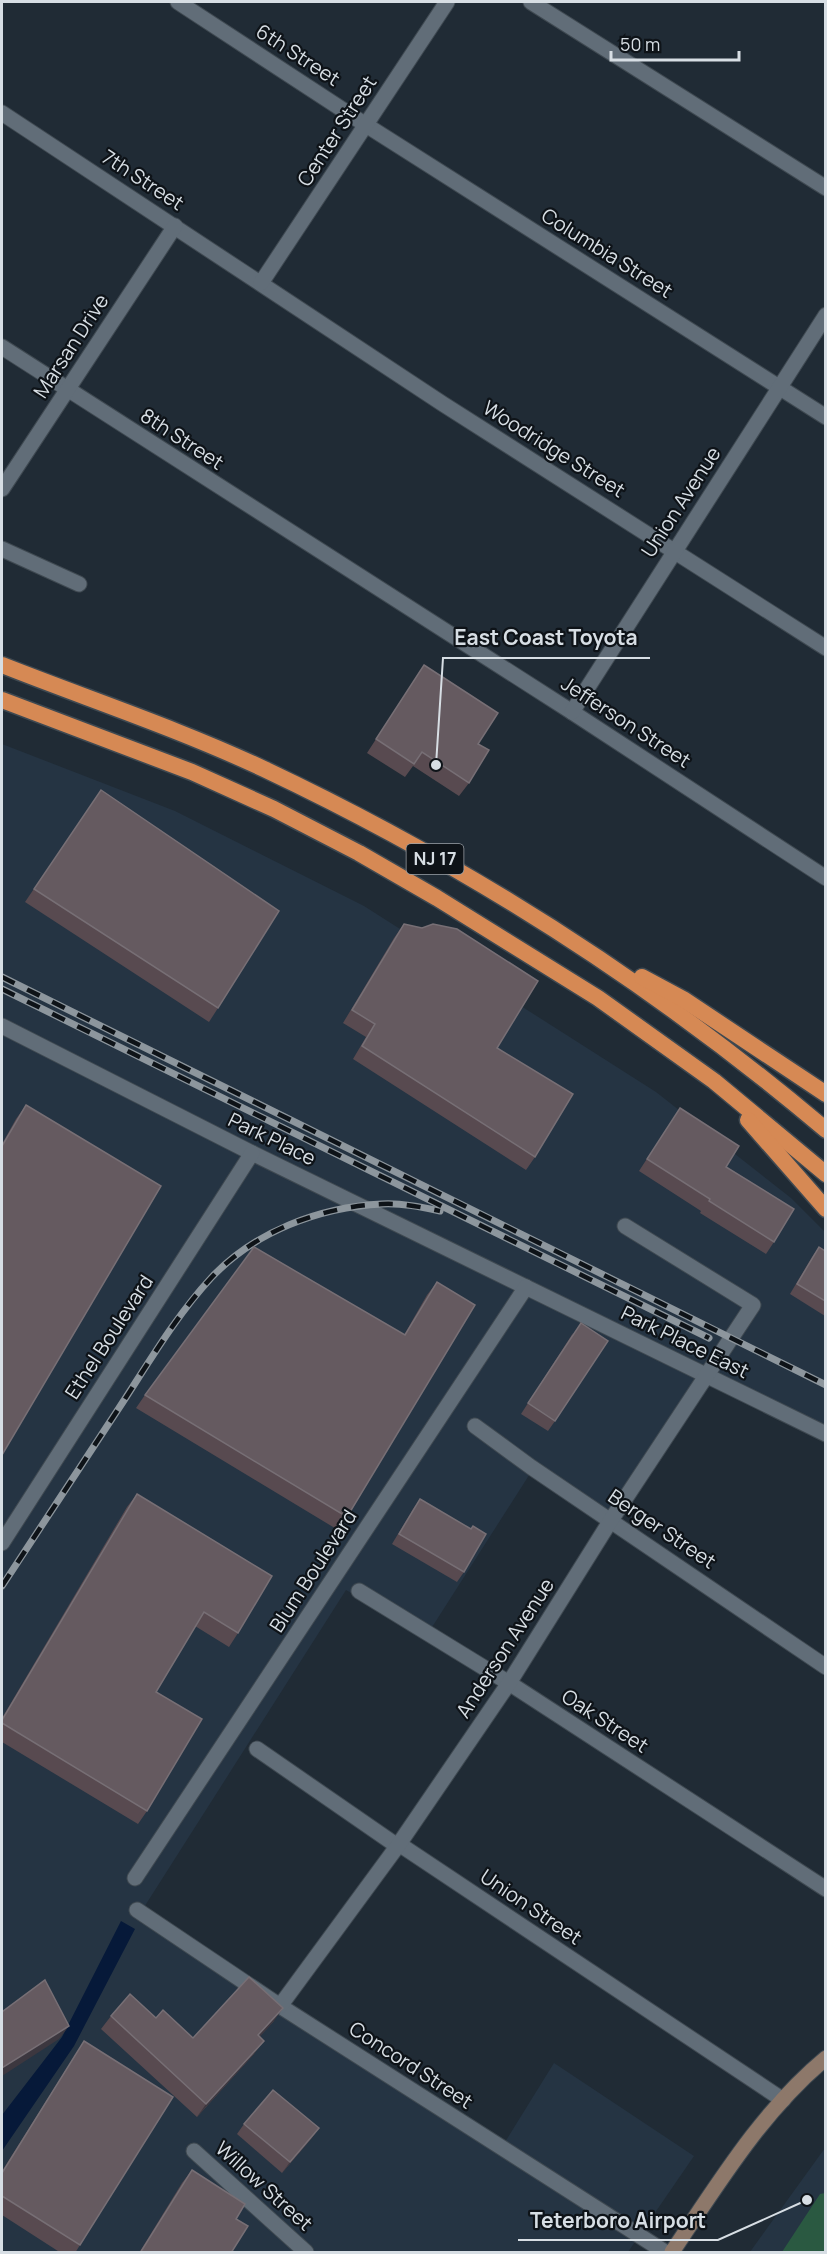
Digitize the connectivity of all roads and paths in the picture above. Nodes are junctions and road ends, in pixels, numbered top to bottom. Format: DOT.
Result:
graph roads {
  1 [pos="178,2"];
  2 [pos="447,2"];
  3 [pos="531,2"];
  4 [pos="2,113"];
  5 [pos="366,125"];
  6 [pos="825,188"];
  7 [pos="175,226"];
  8 [pos="261,283"];
  9 [pos="825,315"];
  10 [pos="2,347"];
  11 [pos="780,387"];
  12 [pos="67,390"];
  13 [pos="825,417"];
  14 [pos="2,489"];
  15 [pos="2,549"];
  16 [pos="675,550"];
  17 [pos="341,565"];
  18 [pos="79,584"];
  19 [pos="825,648"];
  20 [pos="2,665"];
  21 [pos="2,700"];
  22 [pos="572,712"];
  23 [pos="825,878"];
  24 [pos="524,910"];
  25 [pos="2,1026"];
  26 [pos="714,1081"];
  27 [pos="825,1094"];
  28 [pos="825,1130"];
  29 [pos="252,1153"];
  30 [pos="825,1174"];
  31 [pos="825,1209"];
  32 [pos="625,1226"];
  33 [pos="526,1287"];
  34 [pos="707,1376"];
  35 [pos="475,1426"];
  36 [pos="825,1434"];
  37 [pos="611,1520"];
  38 [pos="2,1543"];
  39 [pos="359,1591"];
  40 [pos="825,1666"];
  41 [pos="509,1683"];
  42 [pos="257,1749"];
  43 [pos="399,1844"];
  44 [pos="135,1878"];
  45 [pos="825,1889"];
  46 [pos="137,1910"];
  47 [pos="280,2006"];
  48 [pos="825,2058"];
  49 [pos="783,2100"];
  50 [pos="194,2151"];
  51 [pos="306,2253"];
  52 [pos="665,2253"];
  53 [pos="672,2253"];
  1 -- 5 [label="street, 6th Street"];
  2 -- 5 [label="street, Center Street"];
  3 -- 6 [label="street"];
  4 -- 7 [label="street, 7th Street"];
  5 -- 8 [label="street, Center Street"];
  5 -- 11 [label="street, Columbia Street"];
  7 -- 8 [label="street, 7th Street"];
  7 -- 12 [label="street, Marsan Drive"];
  8 -- 16 [label="street, Woodridge Street"];
  9 -- 11 [label="street, Union Avenue"];
  10 -- 12 [label="street, 8th Street"];
  11 -- 13 [label="street, Columbia Street"];
  11 -- 16 [label="street, Union Avenue"];
  12 -- 14 [label="street, Marsan Drive"];
  12 -- 17 [label="street, 8th Street"];
  15 -- 18 [label="street"];
  16 -- 19 [label="street, Woodridge Street"];
  16 -- 22 [label="street, Union Avenue"];
  17 -- 22 [label="street, Jefferson Street"];
  20 -- 24 [label="highway, NJ 17"];
  21 -- 26 [label="highway, NJ 17"];
  22 -- 23 [label="street, Jefferson Street"];
  24 -- 27 [label="highway"];
  24 -- 28 [label="highway, NJ 17"];
  25 -- 29 [label="street, Park Place"];
  26 -- 30 [label="highway, NJ 17"];
  26 -- 31 [label="highway"];
  29 -- 33 [label="street, Park Place"];
  29 -- 38 [label="street, Ethel Boulevard"];
  32 -- 34 [label="street, Anderson Avenue"];
  33 -- 34 [label="street, Park Place East"];
  33 -- 44 [label="street, Blum Boulevard"];
  34 -- 36 [label="street, Park Place East"];
  34 -- 37 [label="street, Anderson Avenue"];
  35 -- 37 [label="street, Berger Street"];
  37 -- 40 [label="street, Berger Street"];
  37 -- 41 [label="street, Anderson Avenue"];
  39 -- 41 [label="street, Oak Street"];
  41 -- 43 [label="street, Anderson Avenue"];
  41 -- 45 [label="street, Oak Street"];
  42 -- 43 [label="street, Union Street"];
  43 -- 47 [label="street, Anderson Avenue"];
  43 -- 49 [label="street, Union Street"];
  46 -- 47 [label="street, Concord Street"];
  47 -- 52 [label="street, Concord Street"];
  48 -- 49 [label="main road"];
  49 -- 53 [label="main road"];
  50 -- 51 [label="street, Willow Street"];
}
